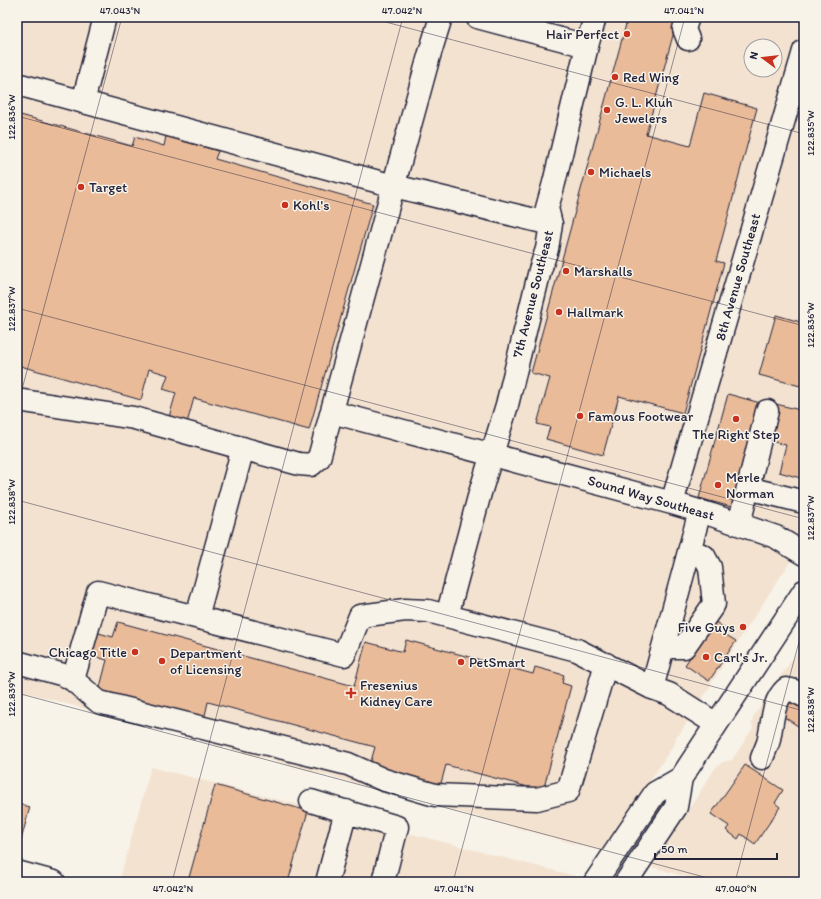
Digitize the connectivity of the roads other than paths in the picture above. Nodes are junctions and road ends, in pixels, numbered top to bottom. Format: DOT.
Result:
graph roads {
  1 [pos="105,17"];
  2 [pos="441,17"];
  3 [pos="477,17"];
  4 [pos="595,17"];
  5 [pos="688,17"];
  6 [pos="530,25"];
  7 [pos="688,39"];
  8 [pos="587,46"];
  9 [pos="804,51"];
  10 [pos="17,84"];
  11 [pos="82,102"];
  12 [pos="394,186"];
  13 [pos="551,224"];
  14 [pos="17,400"];
  15 [pos="766,411"];
  16 [pos="332,412"];
  17 [pos="243,448"];
  18 [pos="492,455"];
  19 [pos="748,488"];
  20 [pos="804,502"];
  21 [pos="672,503"];
  22 [pos="700,511"];
  23 [pos="739,524"];
  24 [pos="690,550"];
  25 [pos="804,554"];
  26 [pos="804,590"];
  27 [pos="447,616"];
  28 [pos="197,617"];
  29 [pos="664,647"];
  30 [pos="17,662"];
  31 [pos="606,664"];
  32 [pos="73,680"];
  33 [pos="652,688"];
  34 [pos="804,696"];
  35 [pos="716,724"];
  36 [pos="762,758"];
  37 [pos="681,778"];
  38 [pos="311,801"];
  39 [pos="346,812"];
  40 [pos="17,872"];
  41 [pos="54,882"];
  42 [pos="327,882"];
  43 [pos="383,882"];
  44 [pos="595,882"];
  45 [pos="626,882"];
  1 -- 11 [label="street"];
  2 -- 12 [label="street"];
  3 -- 6 [label="street"];
  4 -- 8 [label="street, 7th Avenue Southeast"];
  5 -- 7 [label="street"];
  6 -- 8 [label="street"];
  8 -- 13 [label="street, 7th Avenue Southeast"];
  9 -- 21 [label="street, 8th Avenue Southeast"];
  10 -- 11 [label="street"];
  11 -- 12 [label="street"];
  12 -- 13 [label="street"];
  12 -- 16 [label="street"];
  13 -- 18 [label="street, 7th Avenue Southeast"];
  14 -- 17 [label="street"];
  15 -- 19 [label="street"];
  16 -- 17 [label="street"];
  16 -- 18 [label="street, Sound Way Southeast"];
  17 -- 28 [label="street"];
  18 -- 21 [label="street, Sound Way Southeast"];
  18 -- 27 [label="street, 7th Avenue Southeast"];
  19 -- 20 [label="street"];
  19 -- 23 [label="street"];
  21 -- 22 [label="street, Sound Way Southeast"];
  22 -- 23 [label="street, Sound Way Southeast"];
  22 -- 24 [label="street"];
  23 -- 25 [label="street, Sound Way Southeast"];
  24 -- 29 [label="street"];
  24 -- 29 [label="street"];
  26 -- 35 [label="street"];
  27 -- 28 [label="street"];
  27 -- 31 [label="street"];
  28 -- 32 [label="street"];
  29 -- 33 [label="street"];
  30 -- 32 [label="street"];
  31 -- 32 [label="street"];
  31 -- 33 [label="street"];
  33 -- 35 [label="street"];
  34 -- 36 [label="street"];
  35 -- 37 [label="street"];
  37 -- 44 [label="street"];
  37 -- 45 [label="street"];
  38 -- 39 [label="street"];
  39 -- 42 [label="street"];
  39 -- 43 [label="street"];
  40 -- 41 [label="street"];
}
